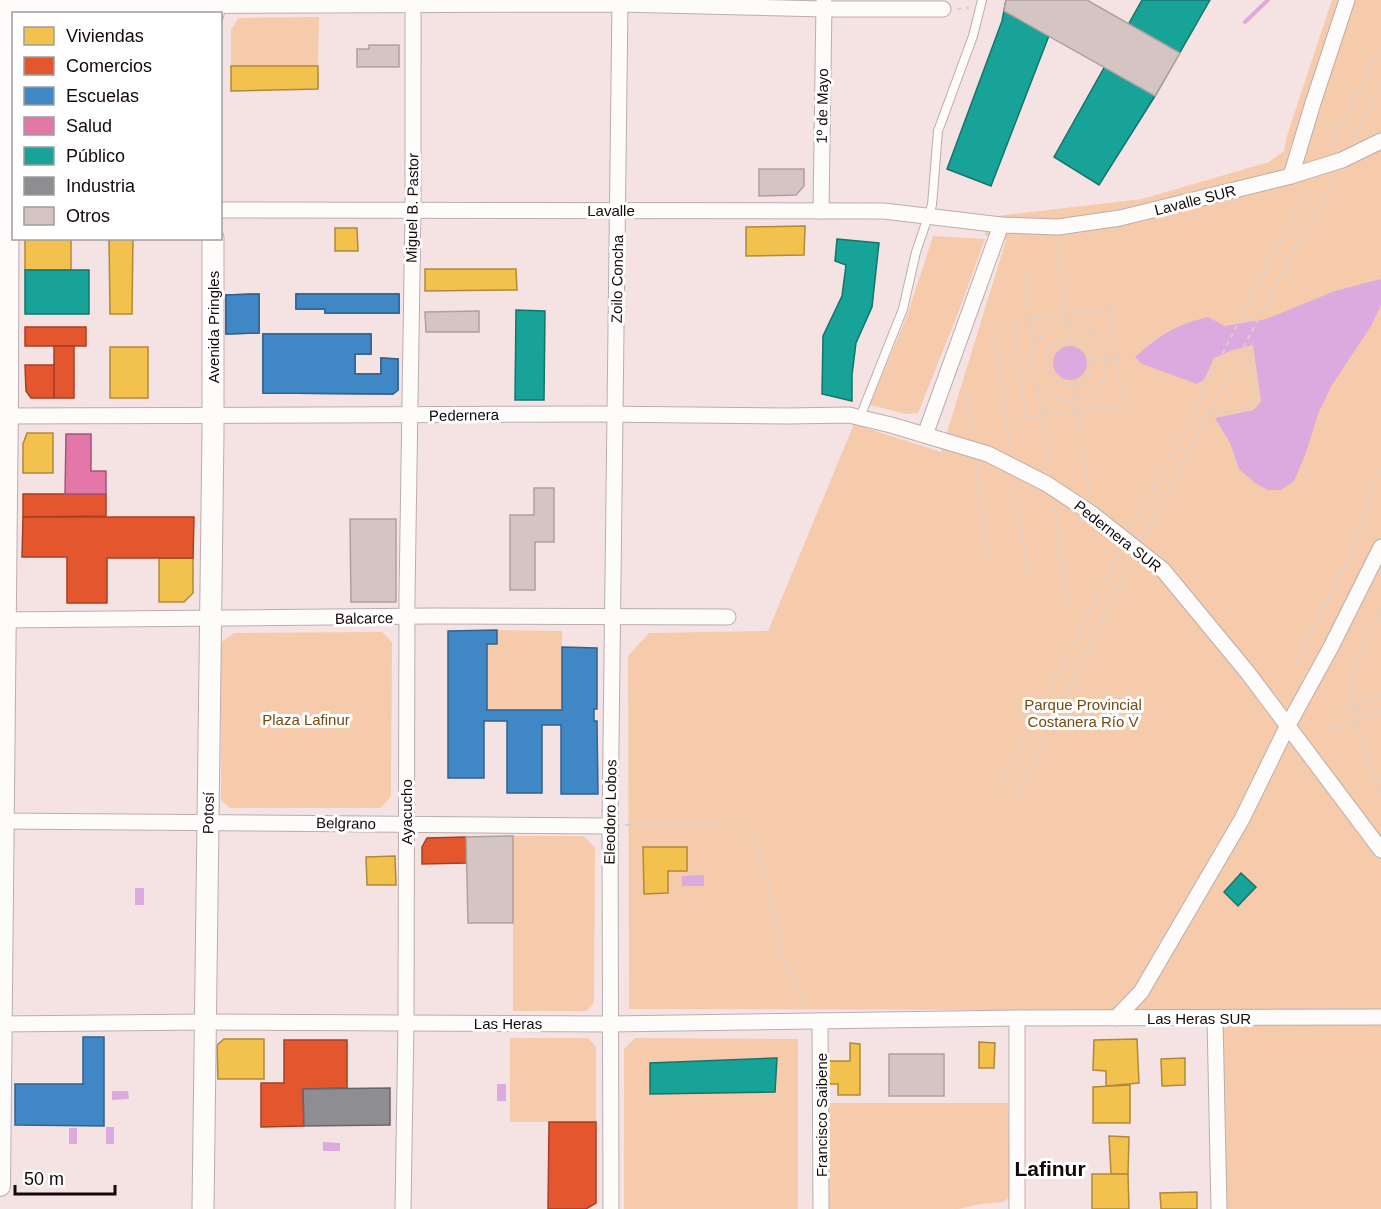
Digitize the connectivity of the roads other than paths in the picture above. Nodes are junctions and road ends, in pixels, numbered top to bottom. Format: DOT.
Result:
graph roads {
  1 [pos="1347,0"];
  2 [pos="413,2"];
  3 [pos="620,2"];
  4 [pos="6,4"];
  5 [pos="982,4"];
  6 [pos="824,5"];
  7 [pos="213,6"];
  8 [pos="943,9"];
  9 [pos="1381,141"];
  10 [pos="1291,176"];
  11 [pos="618,209"];
  12 [pos="222,210"];
  13 [pos="413,210"];
  14 [pos="7,211"];
  15 [pos="821,212"];
  16 [pos="929,217"];
  17 [pos="1001,225"];
  18 [pos="213,240"];
  19 [pos="614,415"];
  20 [pos="4,416"];
  21 [pos="213,416"];
  22 [pos="409,416"];
  23 [pos="860,417"];
  24 [pos="925,435"];
  25 [pos="1381,547"];
  26 [pos="613,616"];
  27 [pos="407,617"];
  28 [pos="728,617"];
  29 [pos="211,619"];
  30 [pos="3,620"];
  31 [pos="1287,727"];
  32 [pos="2,821"];
  33 [pos="208,823"];
  34 [pos="406,824"];
  35 [pos="610,826"];
  36 [pos="1381,850"];
  37 [pos="1381,1017"];
  38 [pos="1017,1018"];
  39 [pos="1116,1018"];
  40 [pos="1215,1018"];
  41 [pos="815,1021"];
  42 [pos="205,1022"];
  43 [pos="406,1022"];
  44 [pos="1,1024"];
  45 [pos="609,1024"];
  46 [pos="0,1186"];
  47 [pos="1016,1208"];
  48 [pos="203,1209"];
  49 [pos="403,1209"];
  50 [pos="611,1209"];
  51 [pos="821,1209"];
  52 [pos="1219,1209"];
  1 -- 10 [label="street"];
  2 -- 3 [label="street"];
  2 -- 7 [label="street"];
  2 -- 13 [label="street, Miguel B. Pastor"];
  3 -- 6 [label="street"];
  3 -- 11 [label="street, Zoilo Concha"];
  4 -- 7 [label="street"];
  4 -- 14 [label="street"];
  5 -- 16 [label="lane"];
  6 -- 8 [label="street"];
  6 -- 15 [label="street, 1º de Mayo"];
  9 -- 10 [label="street, Lavalle SUR"];
  10 -- 17 [label="street, Lavalle SUR"];
  11 -- 13 [label="street, Lavalle"];
  11 -- 15 [label="street, Lavalle"];
  11 -- 19 [label="street, Zoilo Concha"];
  12 -- 13 [label="street, Lavalle"];
  13 -- 22 [label="street, Miguel B. Pastor"];
  14 -- 20 [label="street"];
  15 -- 16 [label="street, Lavalle"];
  16 -- 17 [label="street, Lavalle"];
  16 -- 23 [label="lane"];
  17 -- 24 [label="street"];
  18 -- 21 [label="main road, Avenida Pringles"];
  19 -- 22 [label="street, Pedernera"];
  19 -- 23 [label="street, Pedernera"];
  19 -- 26 [label="street, Eleodoro Lobos"];
  20 -- 21 [label="street, Pedernera"];
  20 -- 30 [label="street"];
  21 -- 22 [label="street, Pedernera"];
  21 -- 29 [label="main road, Potosí"];
  22 -- 27 [label="street, Ayacucho"];
  23 -- 24 [label="street, Pedernera"];
  24 -- 31 [label="street, Pedernera SUR"];
  25 -- 31 [label="street"];
  26 -- 27 [label="street, Balcarce"];
  26 -- 28 [label="street, Balcarce"];
  26 -- 35 [label="street, Eleodoro Lobos"];
  27 -- 29 [label="street, Balcarce"];
  27 -- 34 [label="street, Ayacucho"];
  29 -- 30 [label="street, Balcarce"];
  29 -- 33 [label="main road, Potosí"];
  30 -- 32 [label="street"];
  31 -- 36 [label="street, Pedernera SUR"];
  31 -- 39 [label="street"];
  32 -- 33 [label="street, Belgrano"];
  32 -- 44 [label="street"];
  33 -- 34 [label="street, Belgrano"];
  33 -- 42 [label="main road, Potosí"];
  34 -- 35 [label="street, Belgrano"];
  34 -- 43 [label="street, Ayacucho"];
  35 -- 45 [label="street, Eleodoro Lobos"];
  37 -- 40 [label="street, Las Heras SUR"];
  38 -- 39 [label="street, Las Heras SUR"];
  38 -- 41 [label="street, Las Heras"];
  38 -- 47 [label="street"];
  39 -- 40 [label="street, Las Heras SUR"];
  40 -- 52 [label="street"];
  41 -- 45 [label="street, Las Heras"];
  41 -- 51 [label="street, Francisco Saibene"];
  42 -- 43 [label="street, Las Heras"];
  42 -- 44 [label="street, Las Heras"];
  42 -- 48 [label="main road, Potosí"];
  43 -- 45 [label="street, Las Heras"];
  43 -- 49 [label="street, Ayacucho"];
  44 -- 46 [label="street"];
  45 -- 50 [label="street, Eleodoro Lobos"];
}
